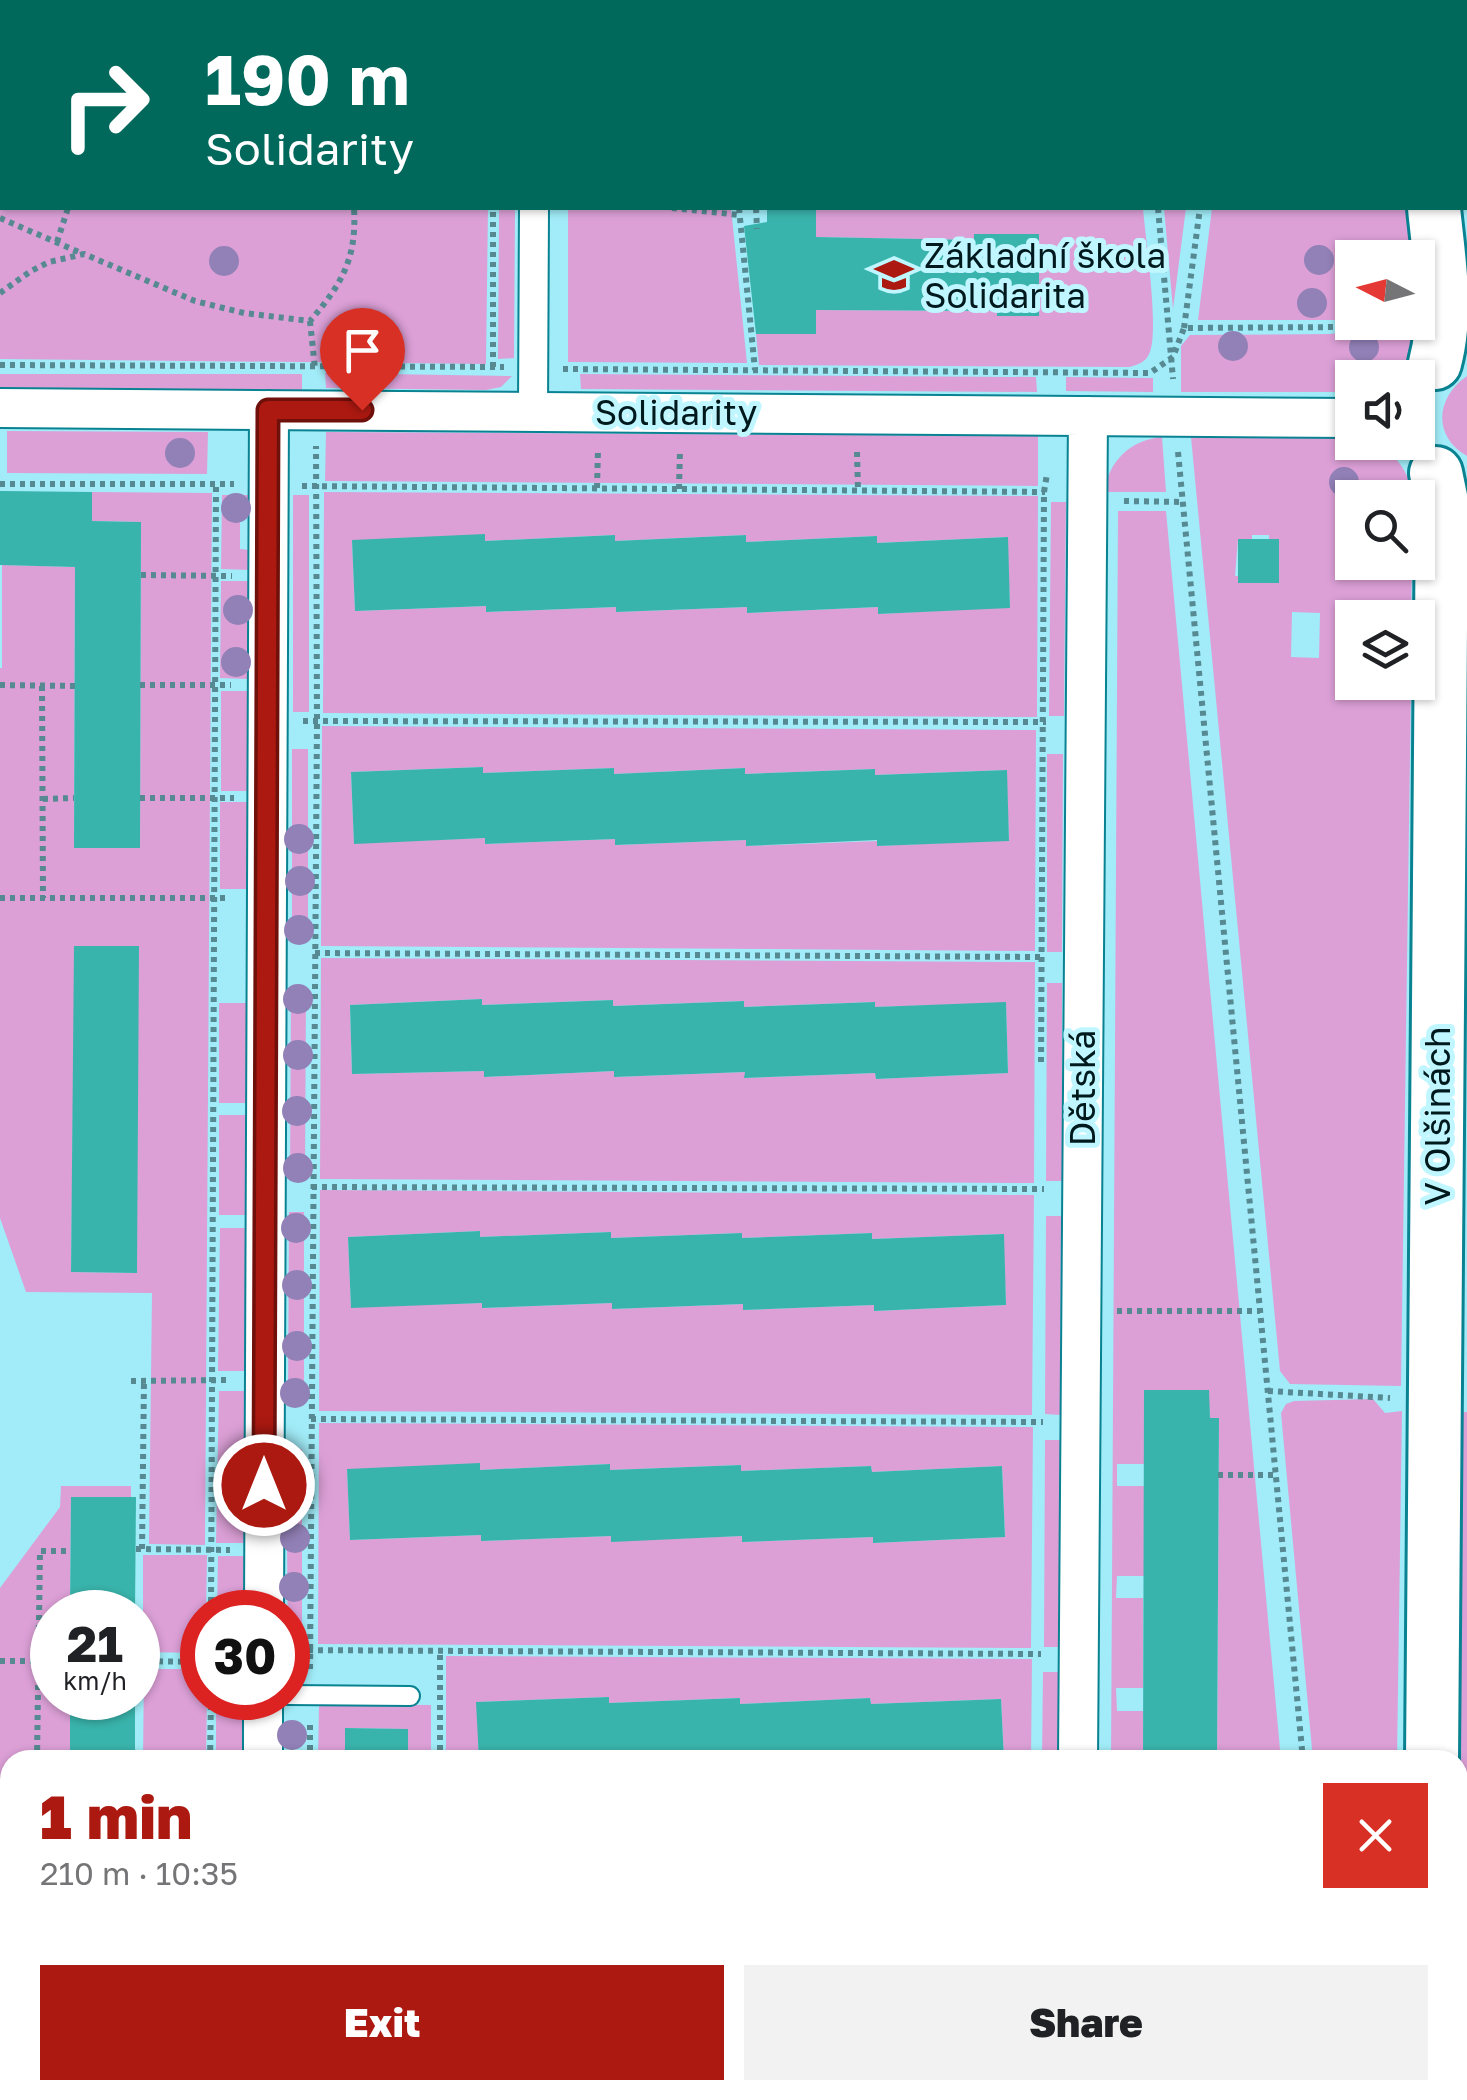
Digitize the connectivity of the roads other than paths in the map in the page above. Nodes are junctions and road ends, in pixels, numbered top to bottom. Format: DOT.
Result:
graph roads {
  1 [pos="534,210"];
  2 [pos="1434,210"];
  3 [pos="1440,367"];
  4 [pos="0,408"];
  5 [pos="268,410"];
  6 [pos="533,412"];
  7 [pos="1088,416"];
  8 [pos="1335,418"];
  9 [pos="1440,468"];
  10 [pos="264,1590"];
  11 [pos="310,1696"];
  12 [pos="410,1696"];
  13 [pos="264,1720"];
  14 [pos="263,1750"];
  15 [pos="1078,1750"];
  16 [pos="1432,1750"];
  1 -- 6 [label="street"];
  2 -- 3 [label="main road"];
  4 -- 5 [label="street, Solidarity"];
  5 -- 6 [label="street, Solidarity"];
  5 -- 10 [label="street"];
  6 -- 7 [label="street, Solidarity"];
  7 -- 8 [label="street, Solidarity"];
  7 -- 15 [label="street, Dětská"];
  9 -- 16 [label="main road, V Olšinách"];
  11 -- 12 [label="lane"];
  13 -- 14 [label="street"];
}
